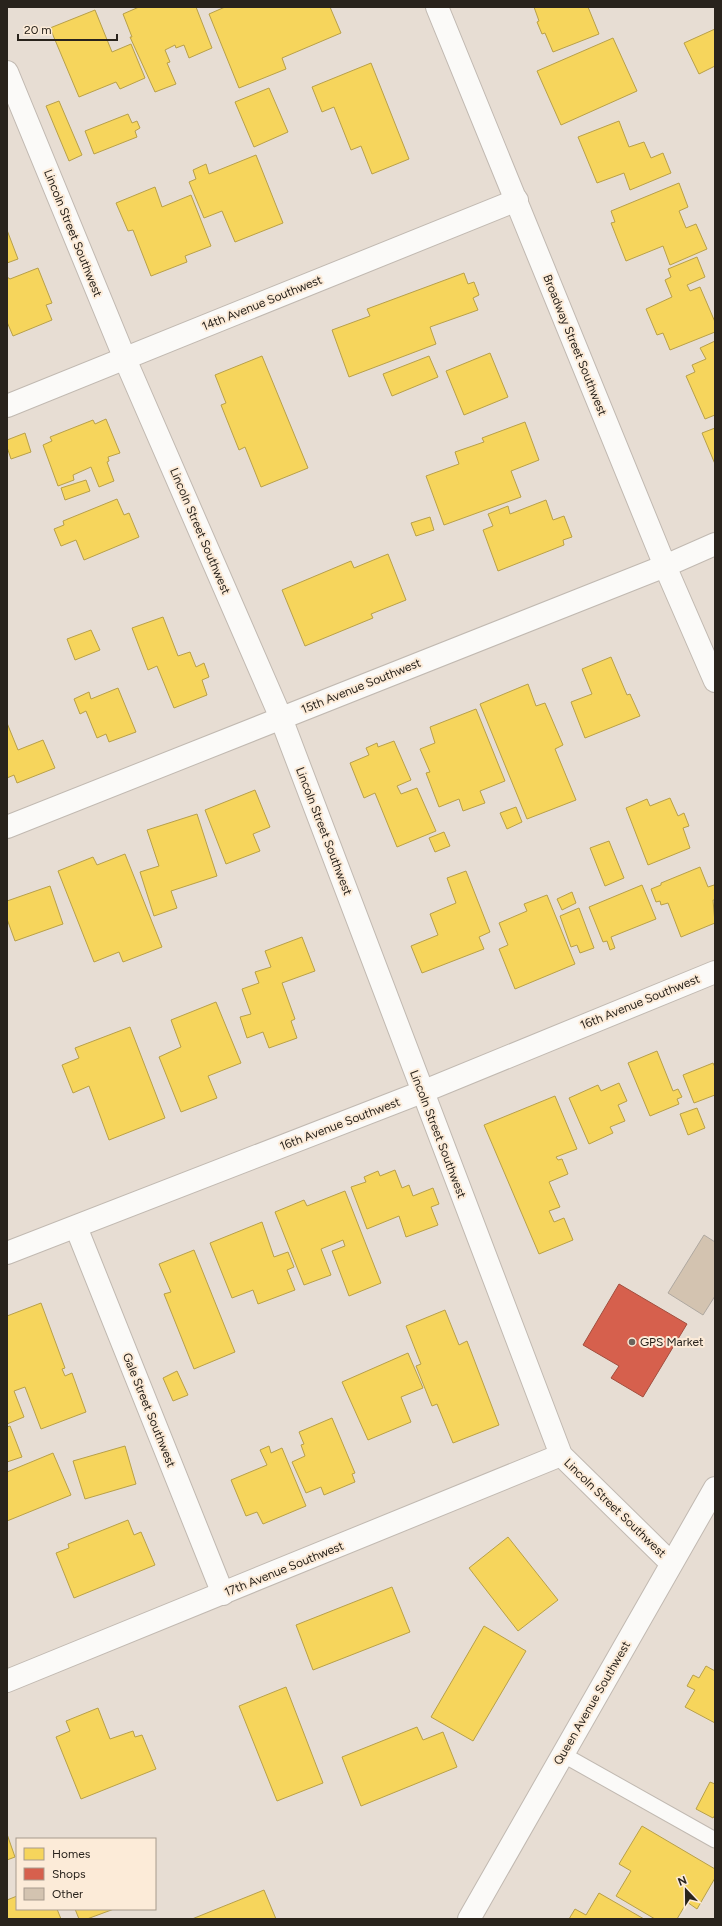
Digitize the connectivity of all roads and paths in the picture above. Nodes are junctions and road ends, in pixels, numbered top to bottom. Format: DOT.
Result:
graph roads {
  1 [pos="437,7"];
  2 [pos="7,72"];
  3 [pos="517,200"];
  4 [pos="125,359"];
  5 [pos="7,406"];
  6 [pos="715,544"];
  7 [pos="665,566"];
  8 [pos="715,681"];
  9 [pos="281,718"];
  10 [pos="7,827"];
  11 [pos="715,972"];
  12 [pos="422,1092"];
  13 [pos="76,1227"];
  14 [pos="7,1253"];
  15 [pos="561,1455"];
  16 [pos="715,1488"];
  17 [pos="671,1562"];
  18 [pos="223,1594"];
  19 [pos="7,1681"];
  20 [pos="562,1754"];
  21 [pos="715,1840"];
  22 [pos="469,1919"];
  1 -- 3 [label="street, Broadway Street Southwest"];
  2 -- 4 [label="street, Lincoln Street Southwest"];
  3 -- 4 [label="street, 14th Avenue Southwest"];
  3 -- 7 [label="street, Broadway Street Southwest"];
  4 -- 5 [label="street, 14th Avenue Southwest"];
  4 -- 9 [label="street, Lincoln Street Southwest"];
  6 -- 7 [label="street, 15th Avenue Southwest"];
  7 -- 8 [label="street, Broadway Street Southwest"];
  7 -- 9 [label="street, 15th Avenue Southwest"];
  9 -- 10 [label="street, 15th Avenue Southwest"];
  9 -- 12 [label="street, Lincoln Street Southwest"];
  11 -- 12 [label="street, 16th Avenue Southwest"];
  12 -- 13 [label="street, 16th Avenue Southwest"];
  12 -- 15 [label="street, Lincoln Street Southwest"];
  13 -- 14 [label="street, 16th Avenue Southwest"];
  13 -- 18 [label="street, Gale Street Southwest"];
  15 -- 17 [label="street, Lincoln Street Southwest"];
  15 -- 18 [label="street, 17th Avenue Southwest"];
  16 -- 17 [label="street, Queen Avenue Southwest"];
  17 -- 20 [label="street, Queen Avenue Southwest"];
  18 -- 19 [label="street, 17th Avenue Southwest"];
  20 -- 21 [label="lane"];
  20 -- 22 [label="street, Queen Avenue Southwest"];
}
